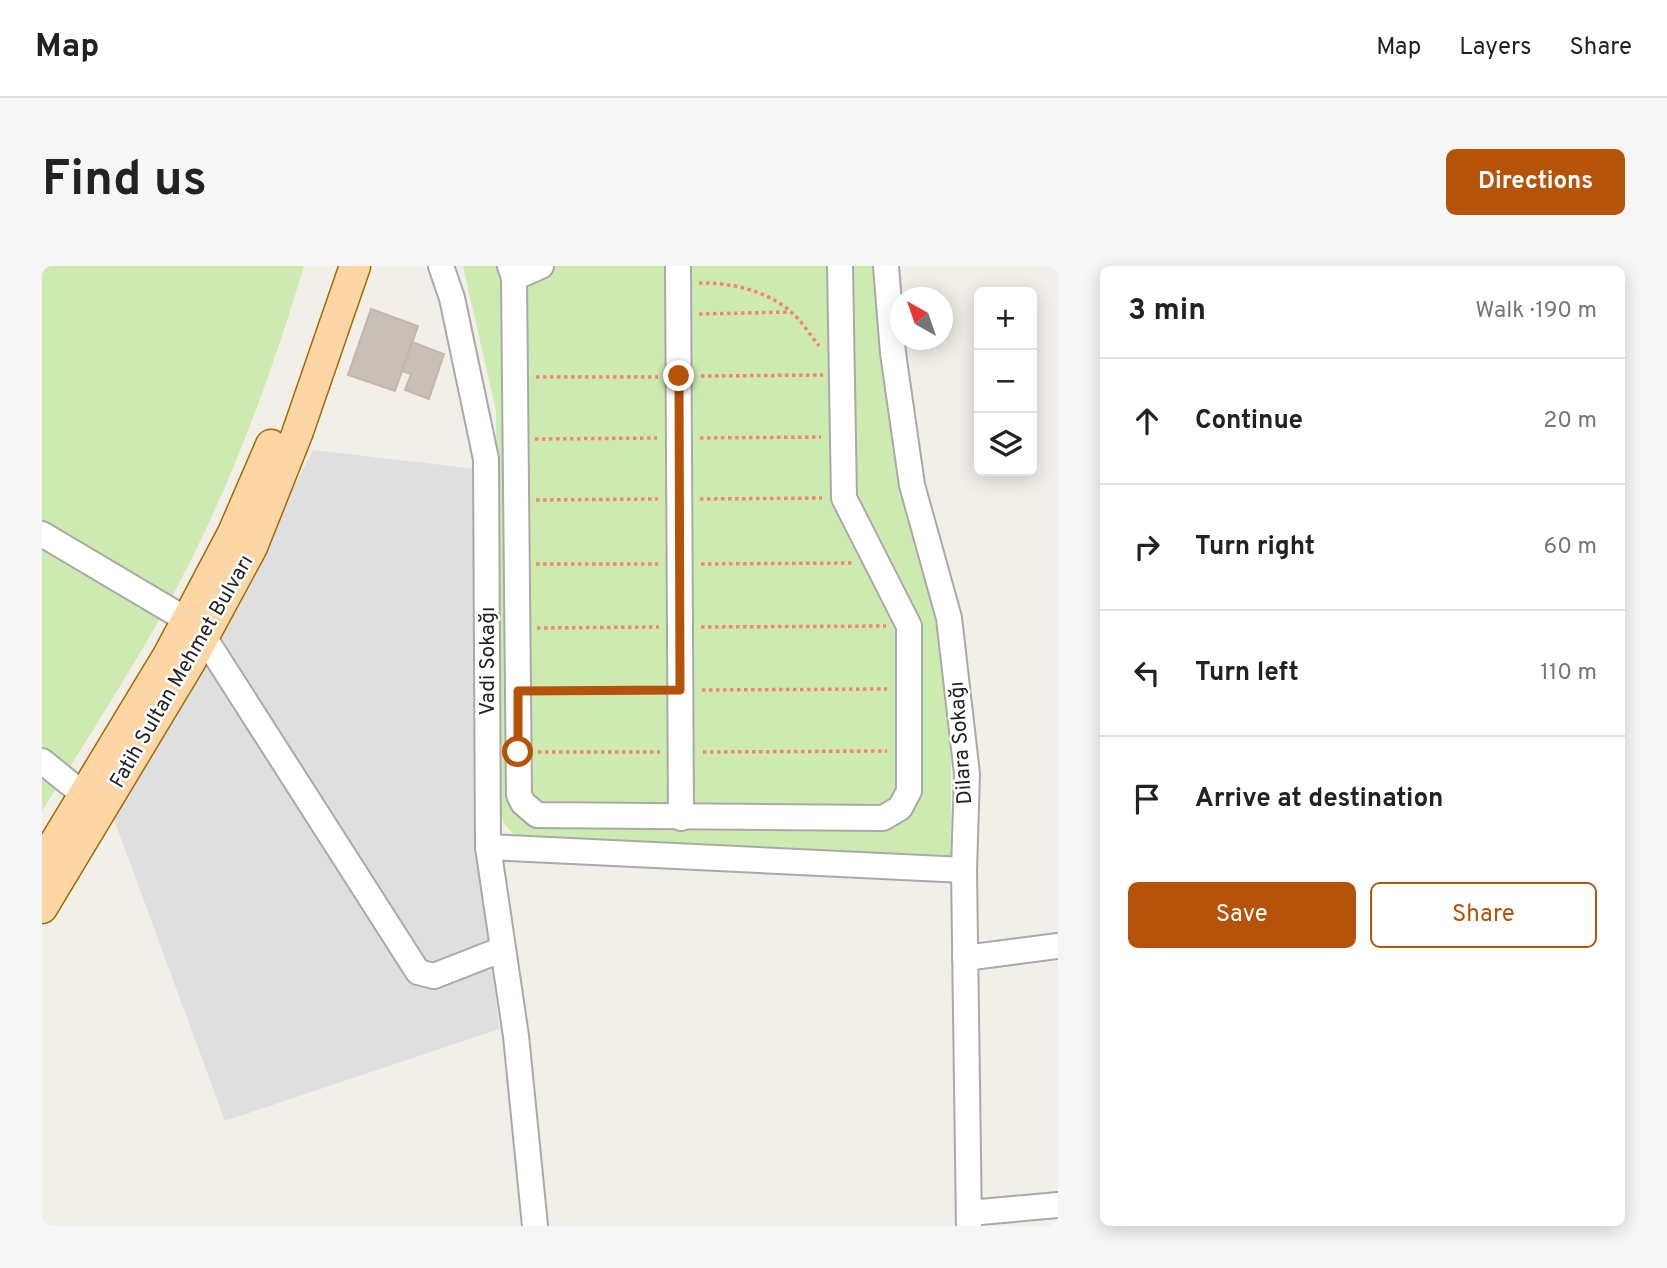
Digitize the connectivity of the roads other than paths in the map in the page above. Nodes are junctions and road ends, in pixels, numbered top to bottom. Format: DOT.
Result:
graph roads {
  1 [pos="334,266"];
  2 [pos="355,266"];
  3 [pos="441,266"];
  4 [pos="541,266"];
  5 [pos="841,266"];
  6 [pos="886,266"];
  7 [pos="512,272"];
  8 [pos="678,275"];
  9 [pos="42,534"];
  10 [pos="195,629"];
  11 [pos="42,761"];
  12 [pos="84,795"];
  13 [pos="681,818"];
  14 [pos="488,847"];
  15 [pos="42,864"];
  16 [pos="964,870"];
  17 [pos="42,908"];
  18 [pos="1058,946"];
  19 [pos="503,949"];
  20 [pos="965,958"];
  21 [pos="1058,1205"];
  22 [pos="969,1219"];
  23 [pos="535,1226"];
  1 -- 10 [label="main road, Fatih Sultan Mehmet Bulvarı"];
  2 -- 10 [label="main road, Fatih Sultan Mehmet Bulvarı"];
  3 -- 14 [label="street, Vadi Sokağı"];
  4 -- 7 [label="street"];
  5 -- 13 [label="street"];
  6 -- 16 [label="street, Dilara Sokağı"];
  7 -- 13 [label="street"];
  8 -- 13 [label="street"];
  9 -- 10 [label="street"];
  10 -- 12 [label="main road, Fatih Sultan Mehmet Bulvarı"];
  10 -- 17 [label="main road, Fatih Sultan Mehmet Bulvarı"];
  10 -- 19 [label="street"];
  11 -- 12 [label="street"];
  12 -- 15 [label="main road, Fatih Sultan Mehmet Bulvarı"];
  14 -- 16 [label="street"];
  14 -- 19 [label="street, Vadi Sokağı"];
  16 -- 20 [label="street, Dilara Sokağı"];
  18 -- 20 [label="street"];
  19 -- 23 [label="street, Vadi Sokağı"];
  20 -- 22 [label="street, Dilara Sokağı"];
  21 -- 22 [label="street"];
}
